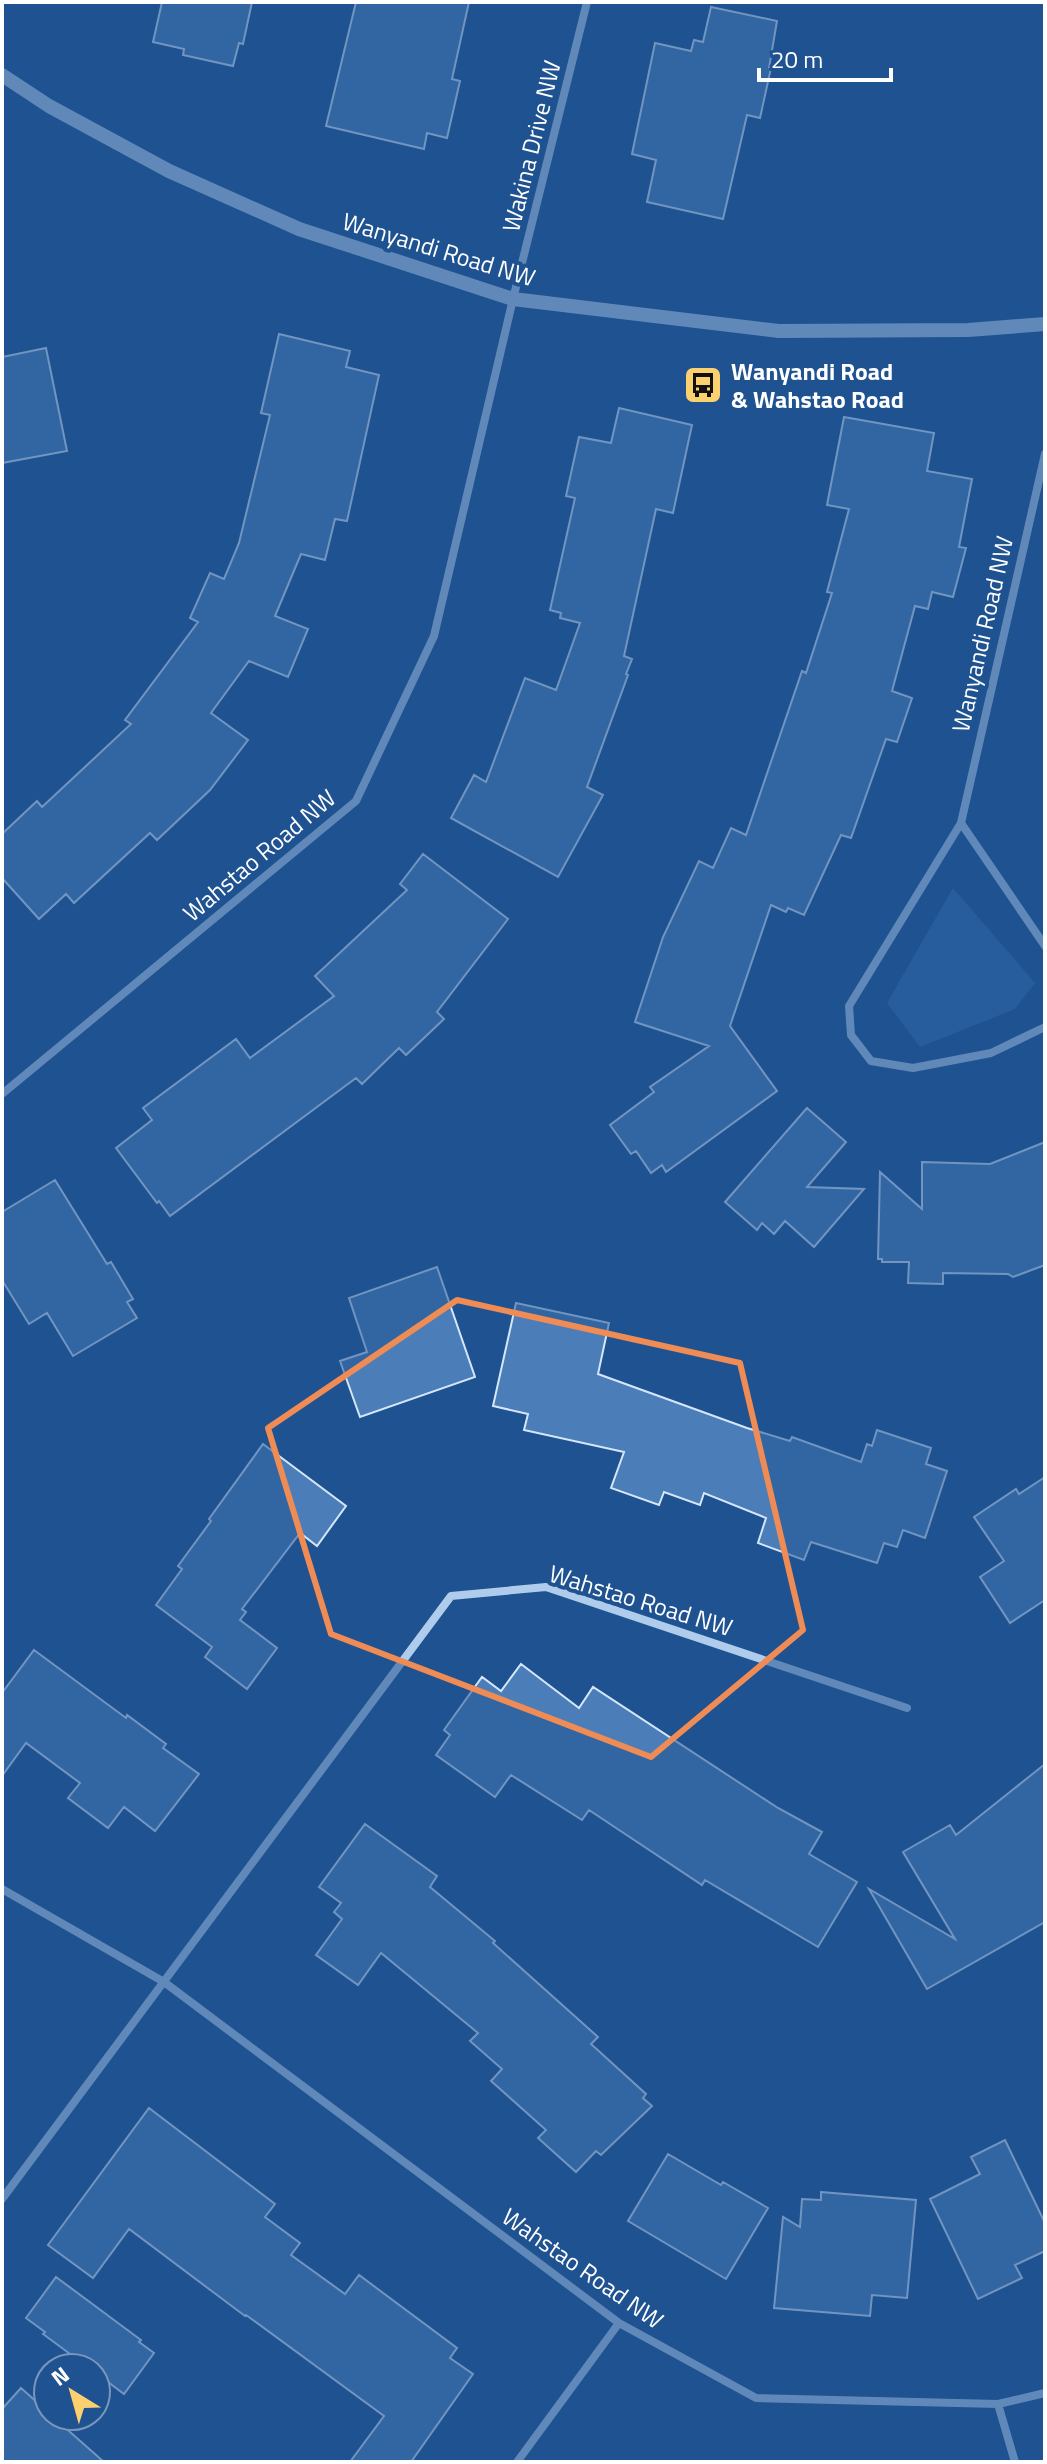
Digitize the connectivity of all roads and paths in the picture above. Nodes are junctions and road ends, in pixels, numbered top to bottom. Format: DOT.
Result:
graph roads {
  1 [pos="587,2"];
  2 [pos="2,75"];
  3 [pos="513,299"];
  4 [pos="1045,324"];
  5 [pos="1045,454"];
  6 [pos="961,823"];
  7 [pos="1045,946"];
  8 [pos="1045,1027"];
  9 [pos="2,1094"];
  10 [pos="907,1708"];
  11 [pos="2,1889"];
  12 [pos="164,1982"];
  13 [pos="2,2199"];
  14 [pos="619,2323"];
  15 [pos="1045,2393"];
  16 [pos="998,2404"];
  17 [pos="517,2462"];
  18 [pos="1015,2462"];
  1 -- 3 [label="street, Wakina Drive NW"];
  2 -- 3 [label="street, Wanyandi Road NW"];
  3 -- 4 [label="street, Wanyandi Road NW"];
  3 -- 9 [label="street, Wahstao Road NW"];
  5 -- 6 [label="street, Wanyandi Road NW"];
  6 -- 7 [label="street"];
  6 -- 8 [label="street, Wanyandi Road NW"];
  10 -- 12 [label="street, Wahstao Road NW"];
  11 -- 12 [label="street, Wahstao Road NW"];
  12 -- 13 [label="street, Wahstao Road NW"];
  12 -- 14 [label="street, Wahstao Road NW"];
  14 -- 16 [label="street, Wahstao Road NW"];
  14 -- 17 [label="street"];
  15 -- 16 [label="street, Wahstao Road NW"];
  16 -- 18 [label="street"];
}
